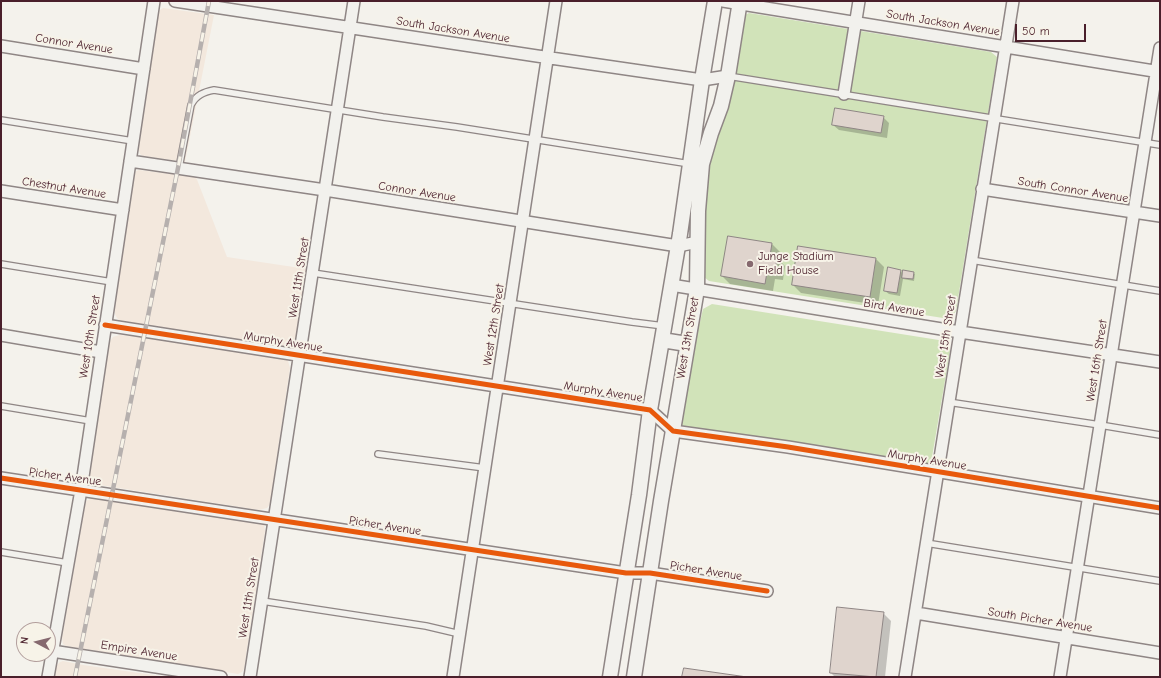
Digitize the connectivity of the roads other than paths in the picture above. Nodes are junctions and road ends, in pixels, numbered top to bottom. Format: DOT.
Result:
graph roads {
  1 [pos="152,1"];
  2 [pos="175,1"];
  3 [pos="354,1"];
  4 [pos="556,1"];
  5 [pos="715,1"];
  6 [pos="723,1"];
  7 [pos="859,1"];
  8 [pos="1013,1"];
  9 [pos="740,2"];
  10 [pos="856,22"];
  11 [pos="350,28"];
  12 [pos="1,46"];
  13 [pos="1006,46"];
  14 [pos="1160,48"];
  15 [pos="547,58"];
  16 [pos="144,69"];
  17 [pos="1158,72"];
  18 [pos="728,76"];
  19 [pos="702,80"];
  20 [pos="844,94"];
  21 [pos="337,110"];
  22 [pos="994,118"];
  23 [pos="1,120"];
  24 [pos="535,139"];
  25 [pos="133,141"];
  26 [pos="1145,142"];
  27 [pos="1160,145"];
  28 [pos="130,161"];
  29 [pos="691,164"];
  30 [pos="179,168"];
  31 [pos="982,189"];
  32 [pos="325,190"];
  33 [pos="1,191"];
  34 [pos="123,210"];
  35 [pos="1134,212"];
  36 [pos="1160,216"];
  37 [pos="522,222"];
  38 [pos="698,242"];
  39 [pos="678,246"];
  40 [pos="971,260"];
  41 [pos="1,264"];
  42 [pos="312,273"];
  43 [pos="112,282"];
  44 [pos="671,285"];
  45 [pos="1122,286"];
  46 [pos="697,289"];
  47 [pos="1160,291"];
  48 [pos="510,304"];
  49 [pos="105,325"];
  50 [pos="664,326"];
  51 [pos="960,332"];
  52 [pos="1,335"];
  53 [pos="662,340"];
  54 [pos="686,344"];
  55 [pos="101,352"];
  56 [pos="1111,354"];
  57 [pos="300,355"];
  58 [pos="1160,362"];
  59 [pos="497,386"];
  60 [pos="948,402"];
  61 [pos="1,406"];
  62 [pos="650,410"];
  63 [pos="91,420"];
  64 [pos="1100,425"];
  65 [pos="673,431"];
  66 [pos="1160,435"];
  67 [pos="378,454"];
  68 [pos="485,468"];
  69 [pos="938,472"];
  70 [pos="1,478"];
  71 [pos="81,490"];
  72 [pos="639,495"];
  73 [pos="1088,496"];
  74 [pos="661,500"];
  75 [pos="1160,508"];
  76 [pos="274,519"];
  77 [pos="926,543"];
  78 [pos="473,549"];
  79 [pos="1,552"];
  80 [pos="68,563"];
  81 [pos="1077,568"];
  82 [pos="626,573"];
  83 [pos="650,573"];
  84 [pos="1160,581"];
  85 [pos="767,591"];
  86 [pos="262,601"];
  87 [pos="916,613"];
  88 [pos="56,629"];
  89 [pos="460,634"];
  90 [pos="1066,638"];
  91 [pos="56,652"];
  92 [pos="1160,653"];
  93 [pos="614,654"];
  94 [pos="637,657"];
  95 [pos="50,662"];
  96 [pos="48,677"];
  97 [pos="221,677"];
  98 [pos="250,677"];
  99 [pos="453,677"];
  100 [pos="610,677"];
  101 [pos="634,677"];
  102 [pos="906,677"];
  103 [pos="1060,677"];
  1 -- 16 [label="street, West 10th Street"];
  2 -- 11 [label="street, South Jackson Avenue"];
  3 -- 11 [label="street, West 11th Street"];
  4 -- 15 [label="street, West 12th Street"];
  5 -- 19 [label="street, West 13th Street"];
  6 -- 9 [label="street, South Jackson Avenue"];
  7 -- 10 [label="street"];
  8 -- 13 [label="street, West 15th Street"];
  9 -- 10 [label="street, South Jackson Avenue"];
  9 -- 18 [label="street, West 13th Street"];
  10 -- 13 [label="street, South Jackson Avenue"];
  10 -- 20 [label="street"];
  11 -- 15 [label="street, South Jackson Avenue"];
  11 -- 21 [label="street, West 11th Street"];
  12 -- 16 [label="street, Connor Avenue"];
  13 -- 17 [label="street, South Jackson Avenue"];
  13 -- 22 [label="street, West 15th Street"];
  14 -- 17 [label="street, West 16th Street"];
  15 -- 19 [label="street, South Jackson Avenue"];
  15 -- 24 [label="street, West 12th Street"];
  16 -- 25 [label="street, West 10th Street"];
  17 -- 26 [label="street, West 16th Street"];
  18 -- 19 [label="street, South Jackson Avenue"];
  18 -- 20 [label="lane"];
  18 -- 38 [label="street, West 13th Street"];
  19 -- 29 [label="street, West 13th Street"];
  20 -- 22 [label="lane"];
  21 -- 24 [label="lane"];
  21 -- 30 [label="lane"];
  21 -- 32 [label="street, West 11th Street"];
  22 -- 26 [label="lane"];
  22 -- 31 [label="street, West 15th Street"];
  23 -- 25 [label="lane"];
  24 -- 29 [label="lane"];
  24 -- 37 [label="street, West 12th Street"];
  25 -- 28 [label="street, West 10th Street"];
  26 -- 27 [label="lane"];
  26 -- 35 [label="street, West 16th Street"];
  28 -- 30 [label="street, Connor Avenue"];
  28 -- 34 [label="street, West 10th Street"];
  29 -- 39 [label="street, West 13th Street"];
  30 -- 32 [label="street, Connor Avenue"];
  31 -- 35 [label="street, South Connor Avenue"];
  31 -- 40 [label="street, West 15th Street"];
  32 -- 37 [label="street, Connor Avenue"];
  32 -- 42 [label="street, West 11th Street"];
  33 -- 34 [label="street, Chestnut Avenue"];
  34 -- 43 [label="street, West 10th Street"];
  35 -- 36 [label="street, South Connor Avenue"];
  35 -- 45 [label="street, West 16th Street"];
  37 -- 39 [label="street, Connor Avenue"];
  37 -- 48 [label="street, West 12th Street"];
  38 -- 39 [label="street, Connor Avenue"];
  38 -- 46 [label="street, West 13th Street"];
  39 -- 44 [label="street, West 13th Street"];
  40 -- 45 [label="lane"];
  40 -- 51 [label="street, West 15th Street"];
  41 -- 43 [label="lane"];
  42 -- 48 [label="lane"];
  42 -- 57 [label="street, West 11th Street"];
  43 -- 49 [label="street, West 10th Street"];
  44 -- 46 [label="street, Bird Avenue"];
  44 -- 50 [label="street, West 13th Street"];
  45 -- 47 [label="lane"];
  45 -- 56 [label="street, West 16th Street"];
  46 -- 51 [label="street, Bird Avenue"];
  46 -- 54 [label="street, West 13th Street"];
  48 -- 50 [label="lane"];
  48 -- 59 [label="street, West 12th Street"];
  49 -- 55 [label="street, West 10th Street"];
  49 -- 57 [label="street, Murphy Avenue"];
  50 -- 53 [label="street, West 13th Street"];
  51 -- 56 [label="street, Bird Avenue"];
  51 -- 60 [label="street, West 15th Street"];
  52 -- 55 [label="street"];
  53 -- 54 [label="street"];
  53 -- 62 [label="street, West 13th Street"];
  54 -- 65 [label="street, West 13th Street"];
  55 -- 63 [label="street, West 10th Street"];
  56 -- 58 [label="street, Bird Avenue"];
  56 -- 64 [label="street, West 16th Street"];
  57 -- 59 [label="street, Murphy Avenue"];
  57 -- 76 [label="street, West 11th Street"];
  59 -- 62 [label="street, Murphy Avenue"];
  59 -- 68 [label="street, West 12th Street"];
  60 -- 64 [label="lane"];
  60 -- 69 [label="street, West 15th Street"];
  61 -- 63 [label="lane"];
  62 -- 65 [label="street, Murphy Avenue"];
  62 -- 72 [label="street, West 13th Street"];
  63 -- 71 [label="street, West 10th Street"];
  64 -- 66 [label="lane"];
  64 -- 73 [label="street, West 16th Street"];
  65 -- 69 [label="street, Murphy Avenue"];
  65 -- 74 [label="street, West 13th Street"];
  67 -- 68 [label="lane"];
  68 -- 78 [label="street, West 12th Street"];
  69 -- 73 [label="street, Murphy Avenue"];
  69 -- 77 [label="street, West 15th Street"];
  70 -- 71 [label="street, Picher Avenue"];
  71 -- 76 [label="street, Picher Avenue"];
  71 -- 80 [label="street, West 10th Street"];
  72 -- 74 [label="street"];
  72 -- 82 [label="street, West 13th Street"];
  73 -- 75 [label="street, Murphy Avenue"];
  73 -- 81 [label="street, West 16th Street"];
  74 -- 83 [label="street, West 13th Street"];
  76 -- 78 [label="street, Picher Avenue"];
  76 -- 86 [label="street, West 11th Street"];
  77 -- 81 [label="lane"];
  77 -- 87 [label="street, West 15th Street"];
  78 -- 82 [label="street, Picher Avenue"];
  78 -- 89 [label="street, West 12th Street"];
  79 -- 80 [label="lane"];
  80 -- 88 [label="street, West 10th Street"];
  81 -- 84 [label="lane"];
  81 -- 90 [label="street, West 16th Street"];
  82 -- 83 [label="street, Picher Avenue"];
  82 -- 93 [label="street, West 13th Street"];
  83 -- 85 [label="street, Picher Avenue"];
  83 -- 94 [label="street, West 13th Street"];
  86 -- 89 [label="lane"];
  86 -- 98 [label="street, West 11th Street"];
  87 -- 90 [label="street, South Picher Avenue"];
  87 -- 102 [label="street, West 15th Street"];
  89 -- 99 [label="street, West 12th Street"];
  90 -- 92 [label="street, South Picher Avenue"];
  90 -- 103 [label="street, West 16th Street"];
  91 -- 97 [label="street, Empire Avenue"];
  93 -- 94 [label="street"];
  93 -- 100 [label="street, West 13th Street"];
  94 -- 101 [label="street, West 13th Street"];
  95 -- 96 [label="street, West 10th Street"];
}
